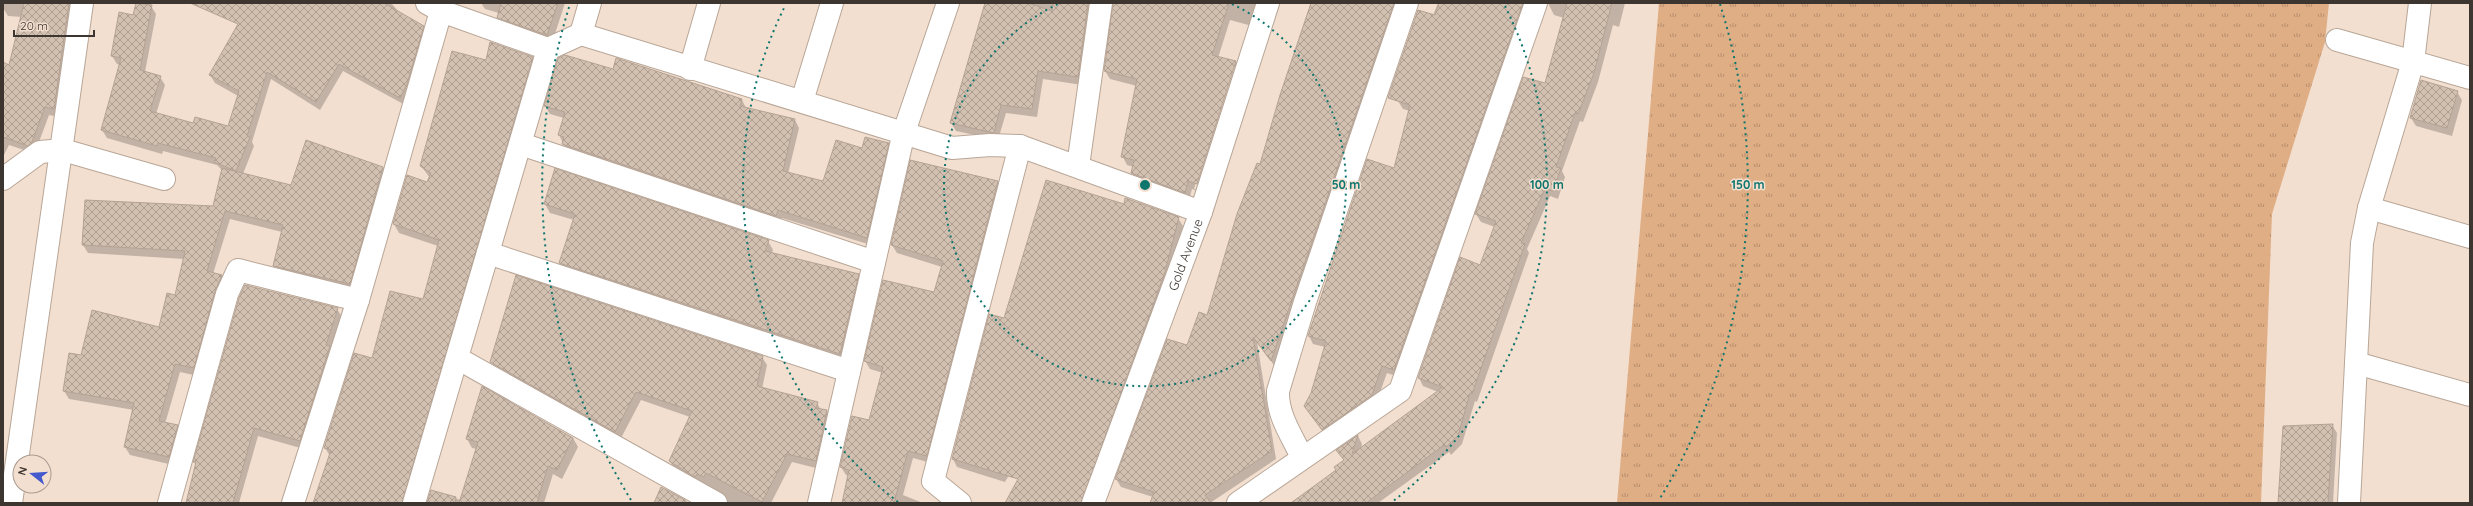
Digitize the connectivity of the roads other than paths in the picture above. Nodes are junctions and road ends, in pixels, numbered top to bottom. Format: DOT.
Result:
graph roads {
  1 [pos="82,3"];
  2 [pos="590,3"];
  3 [pos="709,3"];
  4 [pos="832,3"];
  5 [pos="948,3"];
  6 [pos="1101,3"];
  7 [pos="1268,3"];
  8 [pos="1407,3"];
  9 [pos="1536,3"];
  10 [pos="2420,3"];
  11 [pos="434,7"];
  12 [pos="581,34"];
  13 [pos="2337,40"];
  14 [pos="548,48"];
  15 [pos="2413,62"];
  16 [pos="690,69"];
  17 [pos="2470,78"];
  18 [pos="802,102"];
  19 [pos="904,132"];
  20 [pos="521,144"];
  21 [pos="1020,146"];
  22 [pos="63,150"];
  23 [pos="1078,166"];
  24 [pos="3,179"];
  25 [pos="164,179"];
  26 [pos="2369,208"];
  27 [pos="1201,212"];
  28 [pos="2470,236"];
  29 [pos="488,253"];
  30 [pos="874,262"];
  31 [pos="358,300"];
  32 [pos="457,358"];
  33 [pos="2356,363"];
  34 [pos="849,371"];
  35 [pos="2470,395"];
  36 [pos="1302,457"];
  37 [pos="11,503"];
  38 [pos="169,503"];
  39 [pos="293,503"];
  40 [pos="414,503"];
  41 [pos="716,503"];
  42 [pos="819,503"];
  43 [pos="960,503"];
  44 [pos="1093,503"];
  45 [pos="1238,503"];
  46 [pos="2349,503"];
  1 -- 22 [label="street"];
  2 -- 12 [label="street"];
  3 -- 16 [label="street"];
  4 -- 18 [label="street"];
  5 -- 19 [label="street"];
  6 -- 23 [label="street"];
  7 -- 27 [label="street, Gold Avenue"];
  8 -- 36 [label="street"];
  9 -- 36 [label="street"];
  10 -- 15 [label="street"];
  11 -- 14 [label="street"];
  11 -- 31 [label="street"];
  12 -- 14 [label="street"];
  12 -- 16 [label="street"];
  13 -- 15 [label="street"];
  14 -- 20 [label="street"];
  15 -- 17 [label="street"];
  15 -- 26 [label="street"];
  16 -- 18 [label="street"];
  18 -- 19 [label="street"];
  19 -- 21 [label="street"];
  19 -- 30 [label="street"];
  20 -- 29 [label="street"];
  20 -- 30 [label="street"];
  21 -- 23 [label="street"];
  21 -- 43 [label="street"];
  22 -- 24 [label="street"];
  22 -- 25 [label="street"];
  22 -- 37 [label="street"];
  23 -- 27 [label="street"];
  26 -- 28 [label="street"];
  26 -- 33 [label="street"];
  27 -- 44 [label="street, Gold Avenue"];
  29 -- 32 [label="street"];
  29 -- 34 [label="street"];
  30 -- 34 [label="street"];
  31 -- 38 [label="street"];
  31 -- 39 [label="street"];
  32 -- 40 [label="street"];
  32 -- 41 [label="street"];
  33 -- 35 [label="street"];
  33 -- 46 [label="street"];
  34 -- 42 [label="street"];
  36 -- 45 [label="street"];
}
